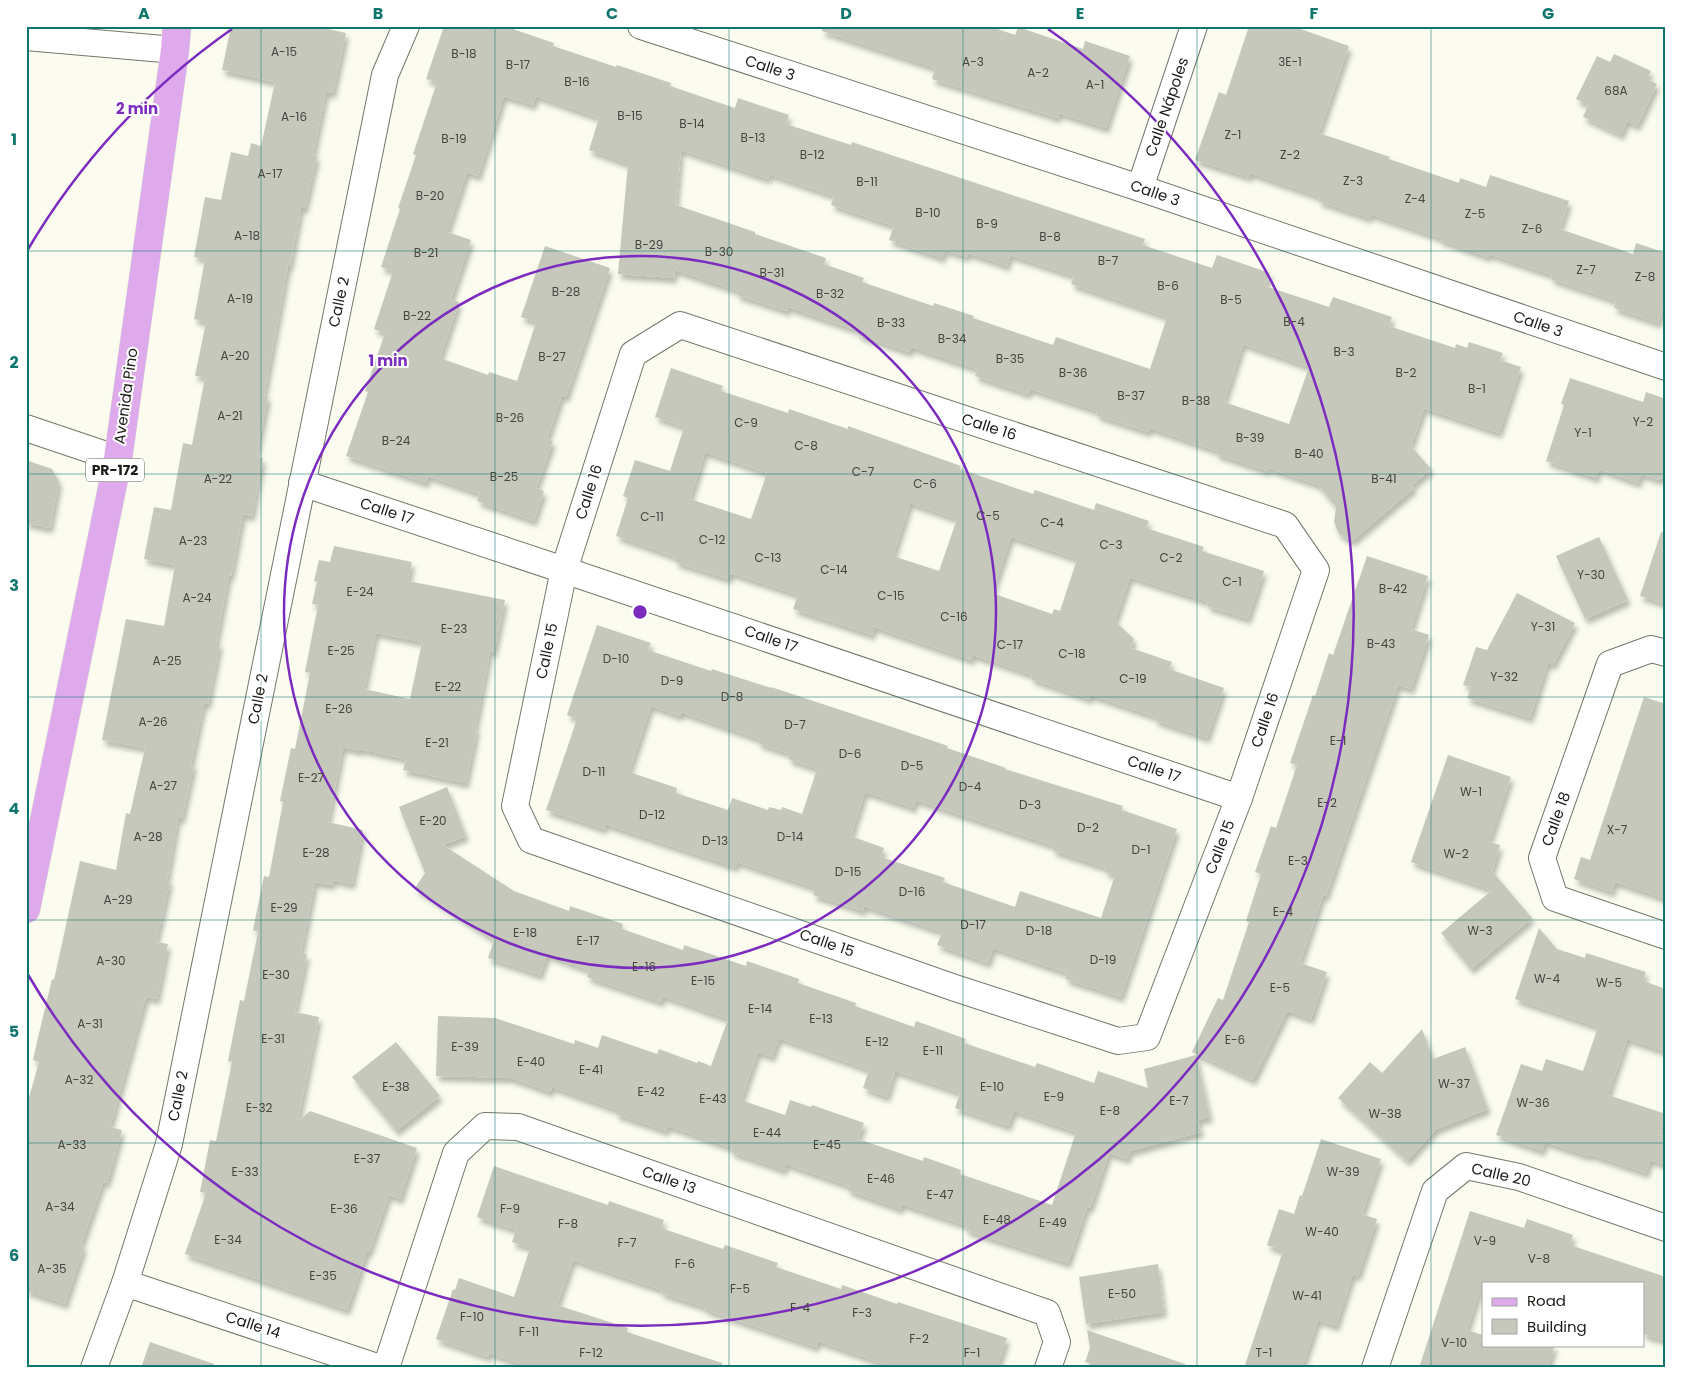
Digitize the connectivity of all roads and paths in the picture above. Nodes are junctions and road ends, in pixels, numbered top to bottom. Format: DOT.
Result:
graph roads {
  1 [pos="406,26"];
  2 [pos="642,26"];
  3 [pos="1194,26"];
  4 [pos="26,37"];
  5 [pos="176,38"];
  6 [pos="1140,188"];
  7 [pos="1666,367"];
  8 [pos="26,428"];
  9 [pos="118,459"];
  10 [pos="302,483"];
  11 [pos="564,570"];
  12 [pos="1666,654"];
  13 [pos="1239,798"];
  14 [pos="31,866"];
  15 [pos="26,909"];
  16 [pos="1666,936"];
  17 [pos="1666,1228"];
  18 [pos="125,1283"];
  19 [pos="94,1368"];
  20 [pos="380,1368"];
  21 [pos="386,1368"];
  22 [pos="1048,1368"];
  23 [pos="1376,1368"];
  1 -- 10 [label="street, Calle 2"];
  2 -- 6 [label="street, Calle 3"];
  3 -- 6 [label="street, Calle Nápoles"];
  4 -- 5 [label="street"];
  5 -- 9 [label="main road, Avenida Pino / PR-172"];
  6 -- 7 [label="street, Calle 3"];
  8 -- 9 [label="street"];
  9 -- 14 [label="main road, Avenida Pino / PR-172"];
  10 -- 11 [label="street, Calle 17"];
  10 -- 18 [label="street, Calle 2"];
  11 -- 13 [label="street, Calle 17"];
  11 -- 13 [label="street, Calle 15"];
  11 -- 13 [label="street, Calle 16"];
  12 -- 16 [label="street, Calle 18"];
  14 -- 15 [label="main road, Avenida Pino / PR-172"];
  17 -- 23 [label="street, Calle 20"];
  18 -- 19 [label="street, Calle 2"];
  18 -- 20 [label="street, Calle 14"];
  21 -- 22 [label="street, Calle 13"];
}
